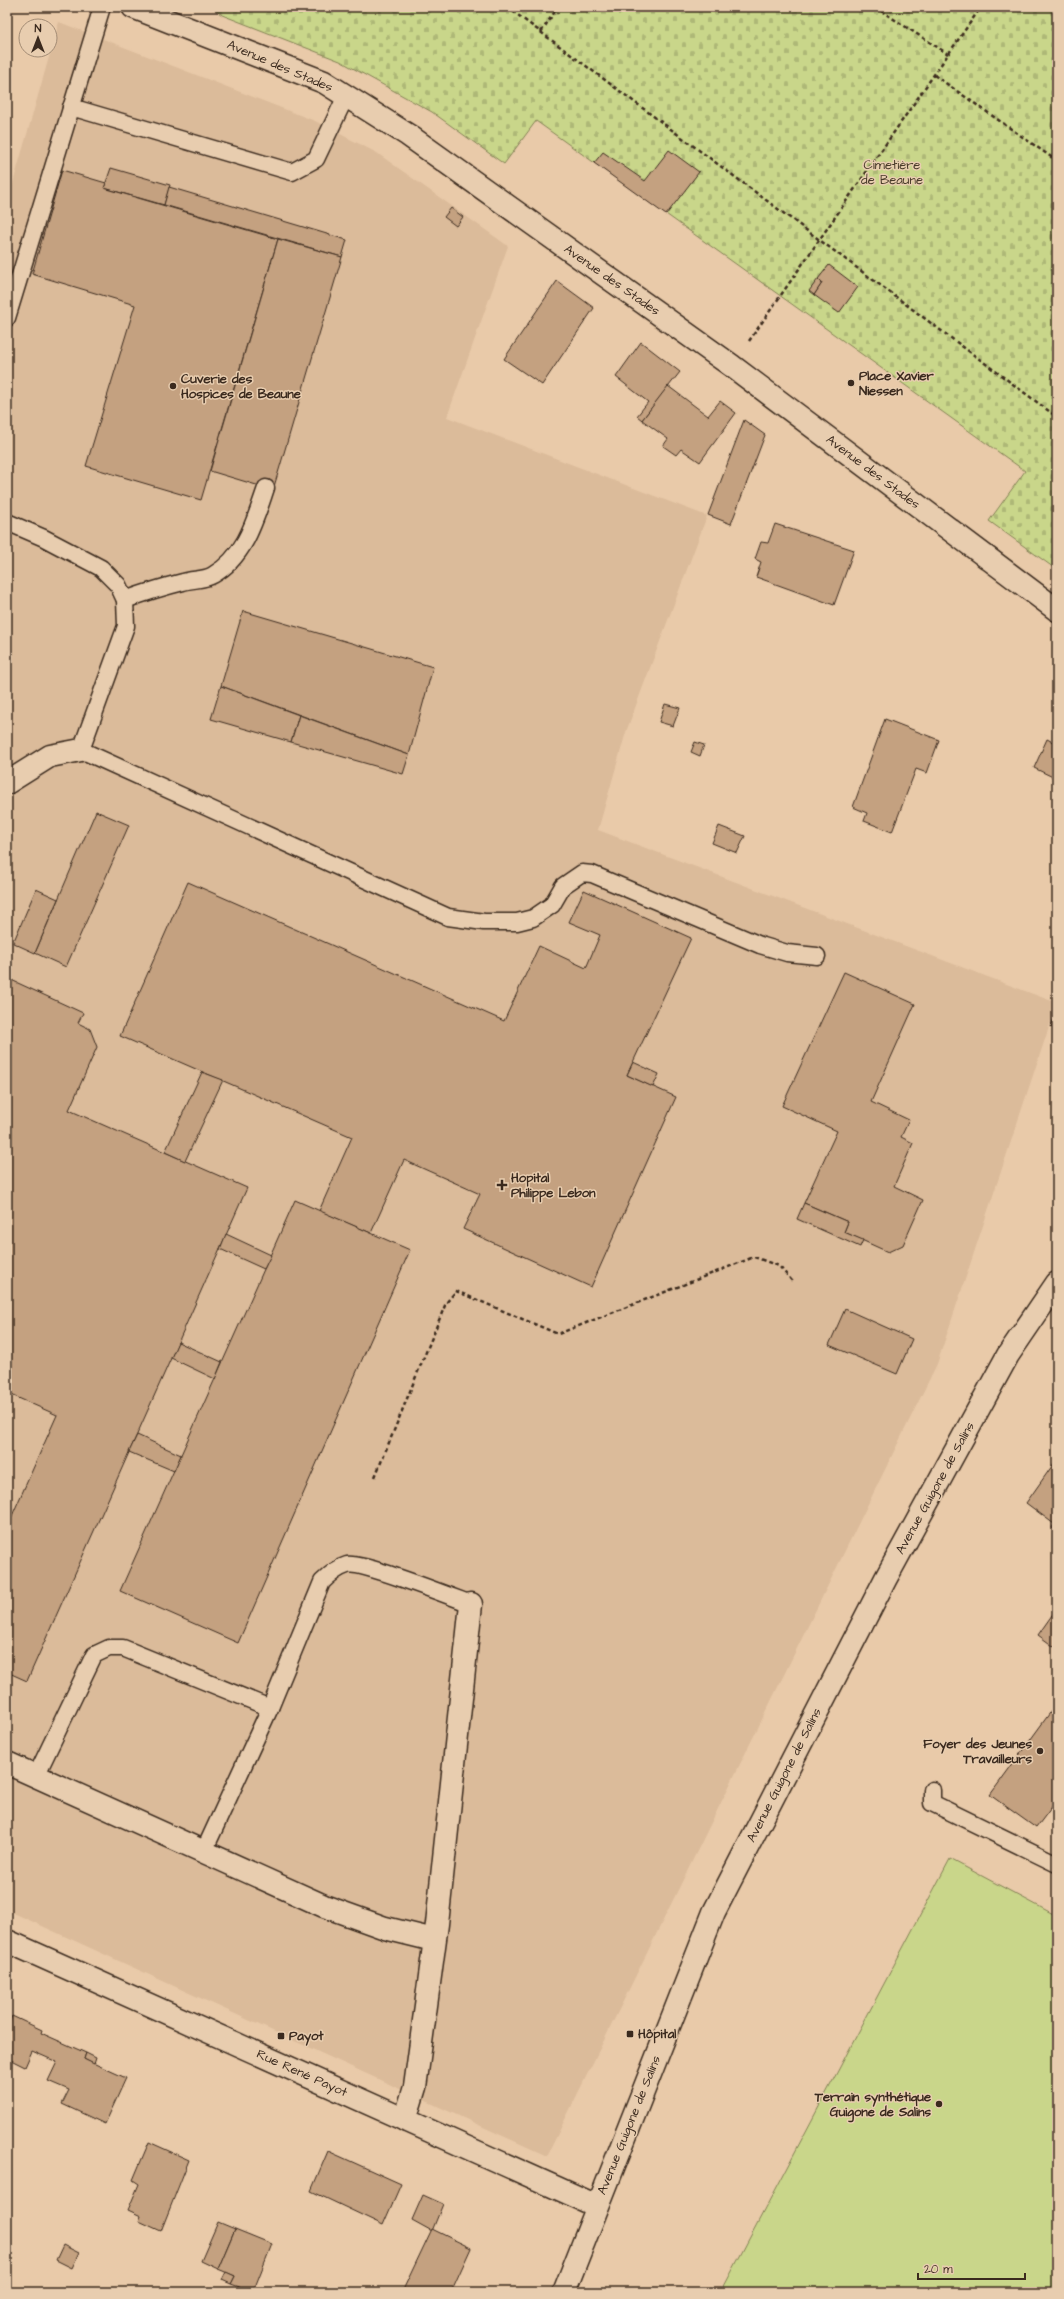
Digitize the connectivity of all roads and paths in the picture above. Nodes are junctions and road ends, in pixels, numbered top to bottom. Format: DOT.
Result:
graph roads {
  1 [pos="102,7"];
  2 [pos="133,7"];
  3 [pos="507,7"];
  4 [pos="558,7"];
  5 [pos="875,7"];
  6 [pos="981,7"];
  7 [pos="541,32"];
  8 [pos="948,54"];
  9 [pos="934,75"];
  10 [pos="346,96"];
  11 [pos="71,107"];
  12 [pos="1057,161"];
  13 [pos="819,240"];
  14 [pos="7,318"];
  15 [pos="732,366"];
  16 [pos="1057,417"];
  17 [pos="266,488"];
  18 [pos="7,522"];
  19 [pos="125,600"];
  20 [pos="1057,610"];
  21 [pos="81,750"];
  22 [pos="7,783"];
  23 [pos="817,956"];
  24 [pos="793,1282"];
  25 [pos="1057,1283"];
  26 [pos="375,1477"];
  27 [pos="471,1604"];
  28 [pos="270,1708"];
  29 [pos="7,1763"];
  30 [pos="36,1776"];
  31 [pos="932,1790"];
  32 [pos="204,1851"];
  33 [pos="1057,1864"];
  34 [pos="434,1940"];
  35 [pos="7,1941"];
  36 [pos="405,2120"];
  37 [pos="597,2206"];
  38 [pos="564,2292"];
  1 -- 11 [label="lane"];
  2 -- 10 [label="street, Avenue des Stades"];
  3 -- 7 [label="path"];
  4 -- 7 [label="path"];
  5 -- 8 [label="path"];
  6 -- 8 [label="path"];
  7 -- 13 [label="path"];
  8 -- 9 [label="path"];
  9 -- 12 [label="path"];
  9 -- 13 [label="path"];
  10 -- 11 [label="lane"];
  10 -- 15 [label="street, Avenue des Stades"];
  11 -- 14 [label="lane"];
  13 -- 15 [label="path"];
  13 -- 16 [label="path"];
  15 -- 20 [label="street, Avenue des Stades"];
  17 -- 19 [label="lane"];
  18 -- 19 [label="lane"];
  19 -- 21 [label="lane"];
  21 -- 22 [label="street"];
  21 -- 23 [label="lane"];
  24 -- 26 [label="path"];
  25 -- 37 [label="street, Avenue Guigone de Salins"];
  27 -- 28 [label="lane"];
  27 -- 34 [label="street"];
  28 -- 30 [label="lane"];
  28 -- 32 [label="lane"];
  29 -- 30 [label="street"];
  30 -- 32 [label="street"];
  31 -- 33 [label="lane"];
  32 -- 34 [label="street"];
  34 -- 36 [label="street"];
  35 -- 36 [label="street, Rue René Payot"];
  36 -- 37 [label="street, Rue René Payot"];
  37 -- 38 [label="street, Avenue Guigone de Salins"];
}
